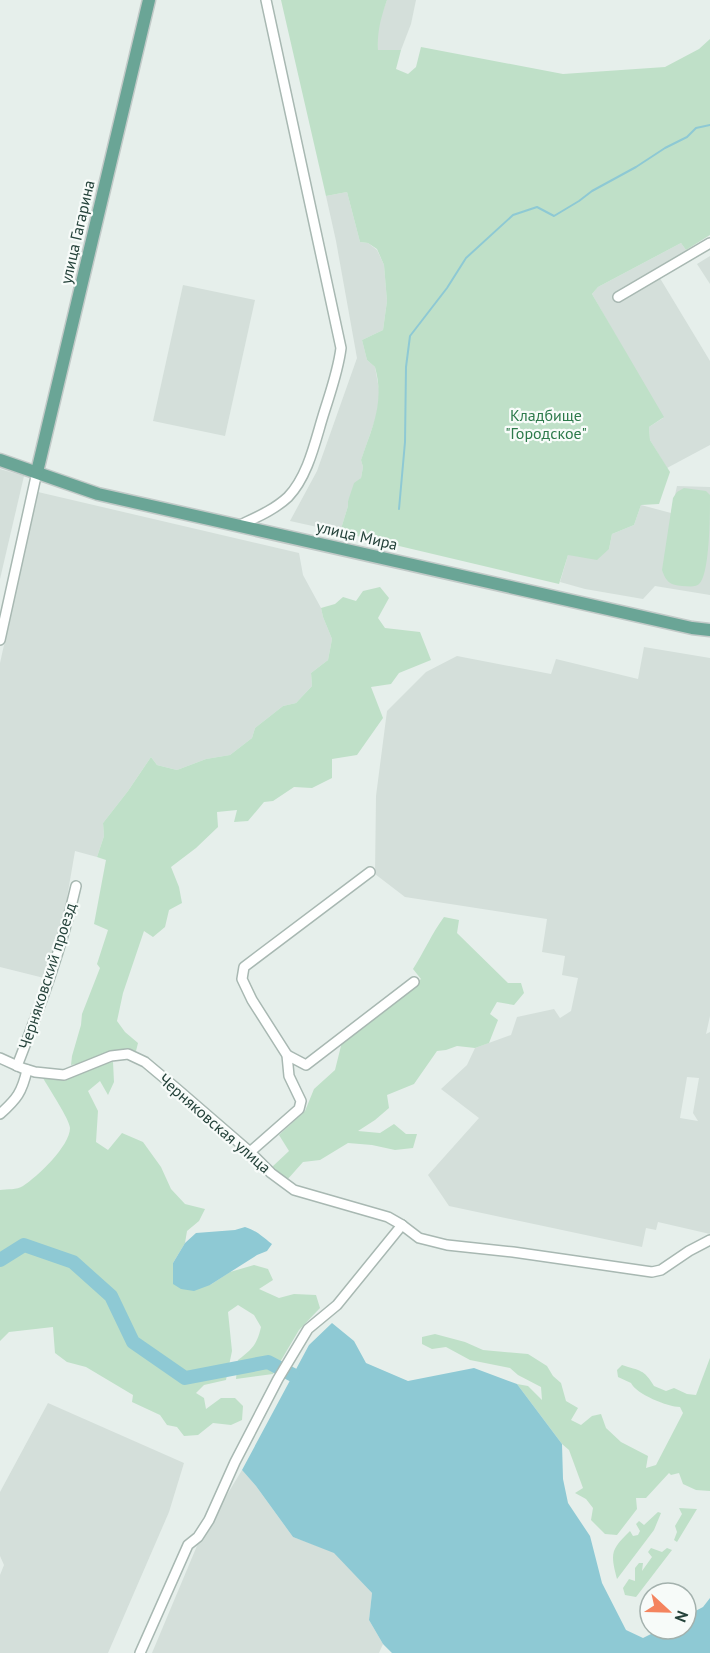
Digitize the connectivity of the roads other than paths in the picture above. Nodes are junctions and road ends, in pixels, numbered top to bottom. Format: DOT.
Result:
graph roads {
  1 [pos="148,0"];
  2 [pos="266,0"];
  3 [pos="710,243"];
  4 [pos="618,297"];
  5 [pos="0,460"];
  6 [pos="37,472"];
  7 [pos="240,525"];
  8 [pos="710,630"];
  9 [pos="0,640"];
  10 [pos="370,872"];
  11 [pos="76,886"];
  12 [pos="414,982"];
  13 [pos="287,1055"];
  14 [pos="0,1058"];
  15 [pos="17,1066"];
  16 [pos="27,1070"];
  17 [pos="0,1114"];
  18 [pos="250,1152"];
  19 [pos="402,1225"];
  20 [pos="710,1240"];
  21 [pos="140,1653"];
  1 -- 6 [label="main road, улица Гагарина"];
  2 -- 7 [label="street"];
  3 -- 4 [label="street"];
  5 -- 6 [label="main road, улица Мира"];
  6 -- 7 [label="main road, улица Мира"];
  6 -- 9 [label="street"];
  7 -- 8 [label="main road, улица Мира"];
  10 -- 13 [label="street"];
  11 -- 15 [label="street, Черняковский проезд"];
  12 -- 13 [label="street"];
  13 -- 18 [label="street"];
  14 -- 15 [label="street, Черняковская улица"];
  15 -- 16 [label="street, Черняковская улица"];
  16 -- 17 [label="street"];
  16 -- 18 [label="street, Черняковская улица"];
  18 -- 19 [label="street, Черняковская улица"];
  19 -- 20 [label="street, Черняковская улица"];
  19 -- 21 [label="street"];
}
